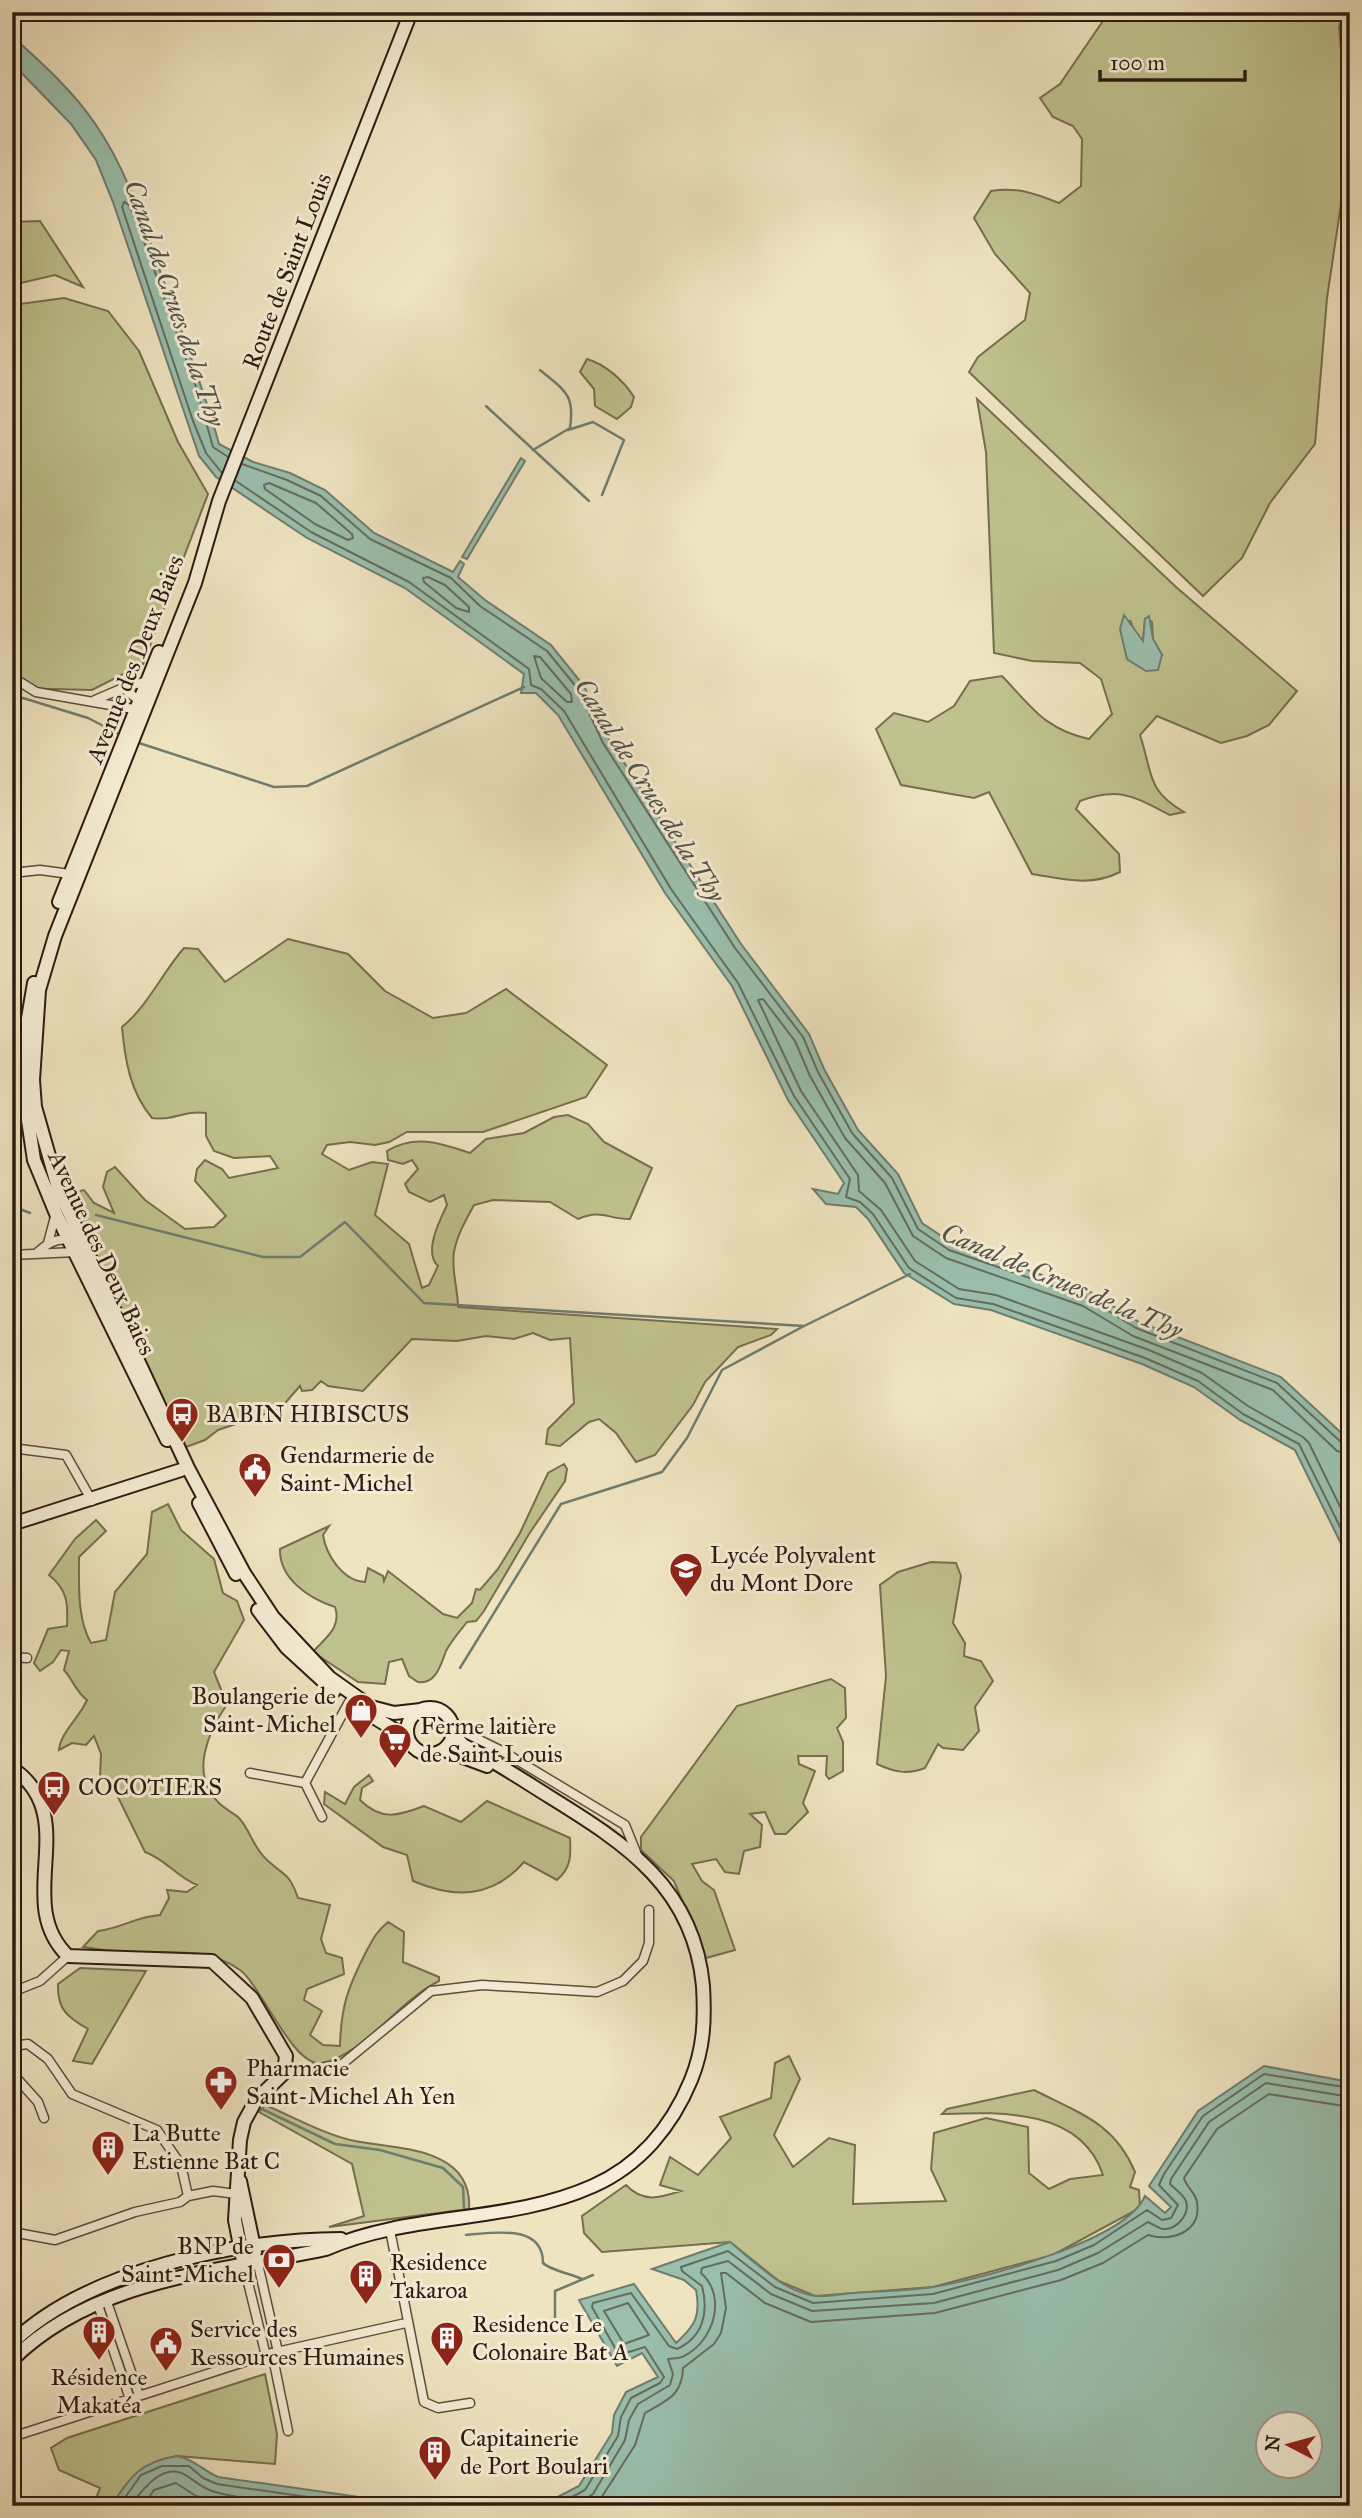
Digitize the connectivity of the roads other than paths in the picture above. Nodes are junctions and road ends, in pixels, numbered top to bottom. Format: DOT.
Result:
graph roads {
  1 [pos="411,12"];
  2 [pos="204,546"];
  3 [pos="12,677"];
  4 [pos="147,681"];
  5 [pos="123,688"];
  6 [pos="95,700"];
  7 [pos="141,707"];
  8 [pos="125,749"];
  9 [pos="12,873"];
  10 [pos="70,874"];
  11 [pos="23,1079"];
  12 [pos="56,1213"];
  13 [pos="48,1243"];
  14 [pos="72,1246"];
  15 [pos="38,1252"];
  16 [pos="12,1255"];
  17 [pos="111,1300"];
  18 [pos="12,1448"];
  19 [pos="185,1469"];
  20 [pos="92,1501"];
  21 [pos="12,1524"];
  22 [pos="12,1657"];
  23 [pos="27,1658"];
  24 [pos="349,1702"];
  25 [pos="421,1710"];
  26 [pos="453,1731"];
  27 [pos="408,1738"];
  28 [pos="444,1750"];
  29 [pos="12,1768"];
  30 [pos="250,1773"];
  31 [pos="304,1783"];
  32 [pos="556,1801"];
  33 [pos="322,1817"];
  34 [pos="638,1857"];
  35 [pos="649,1910"];
  36 [pos="68,1956"];
  37 [pos="12,1992"];
  38 [pos="12,2046"];
  39 [pos="12,2073"];
  40 [pos="284,2073"];
  41 [pos="44,2118"];
  42 [pos="238,2188"];
  43 [pos="188,2196"];
  44 [pos="390,2230"];
  45 [pos="12,2232"];
  46 [pos="348,2239"];
  47 [pos="254,2247"];
  48 [pos="240,2249"];
  49 [pos="258,2264"];
  50 [pos="244,2266"];
  51 [pos="102,2301"];
  52 [pos="406,2323"];
  53 [pos="12,2343"];
  54 [pos="272,2354"];
  55 [pos="12,2360"];
  56 [pos="139,2395"];
  57 [pos="130,2399"];
  58 [pos="470,2403"];
  59 [pos="288,2431"];
  60 [pos="12,2437"];
  1 -- 2 [label="main road, Route de Saint Louis"];
  2 -- 4 [label="main road, Avenue des Deux Baies"];
  2 -- 7 [label="main road, Avenue des Deux Baies"];
  3 -- 6 [label="street"];
  4 -- 5 [label="street"];
  4 -- 7 [label="main road, Avenue des Deux Baies"];
  5 -- 6 [label="street"];
  5 -- 7 [label="street"];
  6 -- 7 [label="street"];
  7 -- 8 [label="main road, Avenue des Deux Baies"];
  8 -- 10 [label="main road, Avenue des Deux Baies"];
  8 -- 11 [label="main road, Avenue des Deux Baies"];
  9 -- 10 [label="street"];
  10 -- 11 [label="main road, Avenue des Deux Baies"];
  11 -- 12 [label="main road, Avenue des Deux Baies"];
  11 -- 17 [label="main road, Avenue des Deux Baies"];
  12 -- 13 [label="street"];
  12 -- 14 [label="main road, Avenue des Deux Baies"];
  13 -- 14 [label="street"];
  13 -- 15 [label="street"];
  14 -- 15 [label="street"];
  14 -- 17 [label="street"];
  14 -- 19 [label="main road, Avenue des Deux Baies"];
  15 -- 16 [label="street"];
  17 -- 19 [label="main road, Avenue des Deux Baies"];
  18 -- 20 [label="street"];
  19 -- 20 [label="main road"];
  19 -- 24 [label="main road, Avenue des Deux Baies"];
  19 -- 25 [label="main road, Avenue des Deux Baies"];
  20 -- 21 [label="main road"];
  22 -- 23 [label="street"];
  24 -- 27 [label="main road, Avenue des Deux Baies"];
  24 -- 31 [label="street"];
  25 -- 26 [label="main road, Avenue des Deux Baies"];
  25 -- 27 [label="main road"];
  26 -- 28 [label="main road"];
  26 -- 32 [label="main road, Avenue des Deux Baies"];
  26 -- 34 [label="street"];
  27 -- 28 [label="main road, Avenue des Deux Baies"];
  28 -- 32 [label="main road, Avenue des Deux Baies"];
  29 -- 36 [label="main road"];
  30 -- 31 [label="street"];
  31 -- 33 [label="street"];
  32 -- 34 [label="main road, Avenue des Deux Baies"];
  34 -- 44 [label="main road, Avenue des Deux Baies"];
  35 -- 40 [label="street"];
  36 -- 37 [label="street"];
  36 -- 40 [label="main road"];
  38 -- 43 [label="street"];
  39 -- 41 [label="street"];
  40 -- 42 [label="main road"];
  42 -- 43 [label="street"];
  42 -- 47 [label="main road"];
  42 -- 48 [label="main road"];
  43 -- 45 [label="street"];
  44 -- 46 [label="main road, Avenue des Deux Baies"];
  44 -- 52 [label="street"];
  46 -- 47 [label="main road, Avenue des Deux Baies"];
  46 -- 49 [label="main road, Avenue des Deux Baies"];
  47 -- 48 [label="main road, Avenue des Deux Baies"];
  47 -- 49 [label="main road"];
  48 -- 50 [label="main road"];
  48 -- 53 [label="main road, Avenue des Deux Baies"];
  49 -- 50 [label="main road, Avenue des Deux Baies"];
  49 -- 54 [label="street"];
  50 -- 51 [label="main road, Avenue des Deux Baies"];
  50 -- 54 [label="street"];
  51 -- 55 [label="main road, Avenue des Deux Baies"];
  51 -- 56 [label="street"];
  51 -- 57 [label="street"];
  52 -- 54 [label="street"];
  52 -- 58 [label="street"];
  54 -- 56 [label="street"];
  54 -- 59 [label="street"];
  56 -- 57 [label="street"];
  57 -- 60 [label="street"];
}
